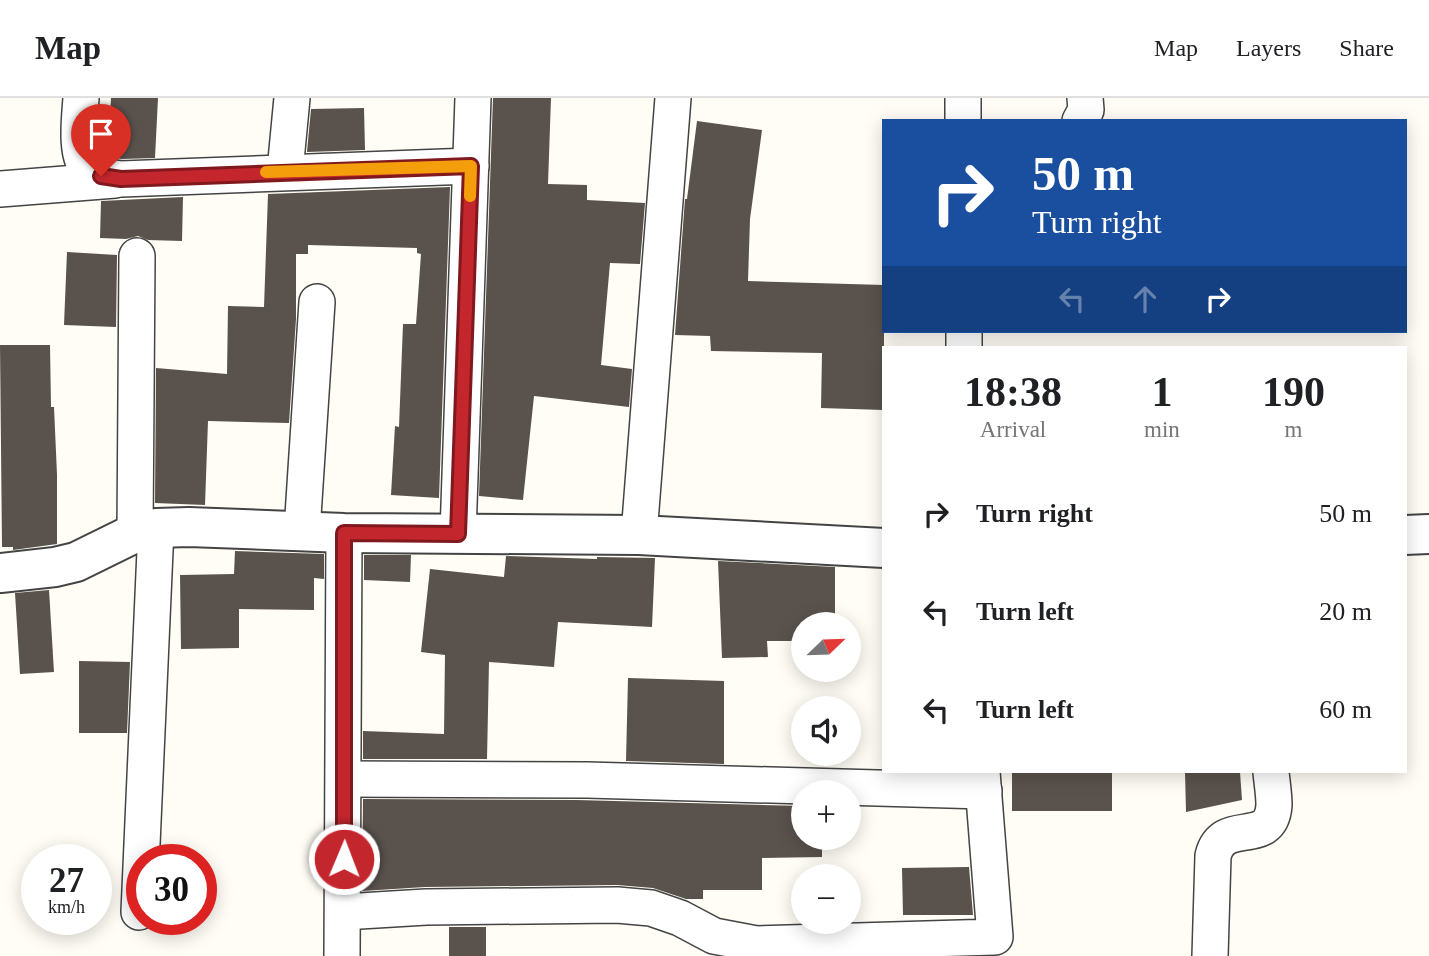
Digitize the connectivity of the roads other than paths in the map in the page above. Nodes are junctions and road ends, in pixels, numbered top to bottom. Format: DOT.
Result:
graph roads {
  1 [pos="81,98"];
  2 [pos="292,98"];
  3 [pos="473,98"];
  4 [pos="673,98"];
  5 [pos="963,98"];
  6 [pos="1085,98"];
  7 [pos="963,119"];
  8 [pos="1081,119"];
  9 [pos="471,166"];
  10 [pos="285,171"];
  11 [pos="121,179"];
  12 [pos="0,188"];
  13 [pos="138,256"];
  14 [pos="317,302"];
  15 [pos="145,531"];
  16 [pos="302,531"];
  17 [pos="344,533"];
  18 [pos="458,534"];
  19 [pos="639,534"];
  20 [pos="1429,534"];
  21 [pos="1407,535"];
  22 [pos="882,548"];
  23 [pos="0,573"];
  24 [pos="1271,773"];
  25 [pos="344,779"];
  26 [pos="983,782"];
  27 [pos="140,844"];
  28 [pos="343,912"];
  29 [pos="995,946"];
  30 [pos="342,956"];
  31 [pos="1210,956"];
  1 -- 11 [label="street"];
  2 -- 10 [label="street"];
  3 -- 9 [label="street"];
  4 -- 19 [label="street"];
  5 -- 7 [label="street"];
  6 -- 8 [label="street"];
  9 -- 10 [label="street"];
  9 -- 18 [label="street"];
  10 -- 11 [label="street"];
  11 -- 12 [label="street"];
  13 -- 15 [label="street"];
  14 -- 16 [label="street"];
  15 -- 16 [label="street"];
  15 -- 23 [label="street"];
  15 -- 27 [label="street"];
  16 -- 17 [label="street"];
  17 -- 18 [label="street"];
  17 -- 25 [label="street"];
  18 -- 19 [label="street"];
  19 -- 22 [label="street"];
  20 -- 21 [label="street"];
  24 -- 31 [label="street"];
  25 -- 26 [label="street"];
  25 -- 28 [label="street"];
  26 -- 29 [label="street"];
  28 -- 29 [label="street"];
  28 -- 30 [label="street"];
}
